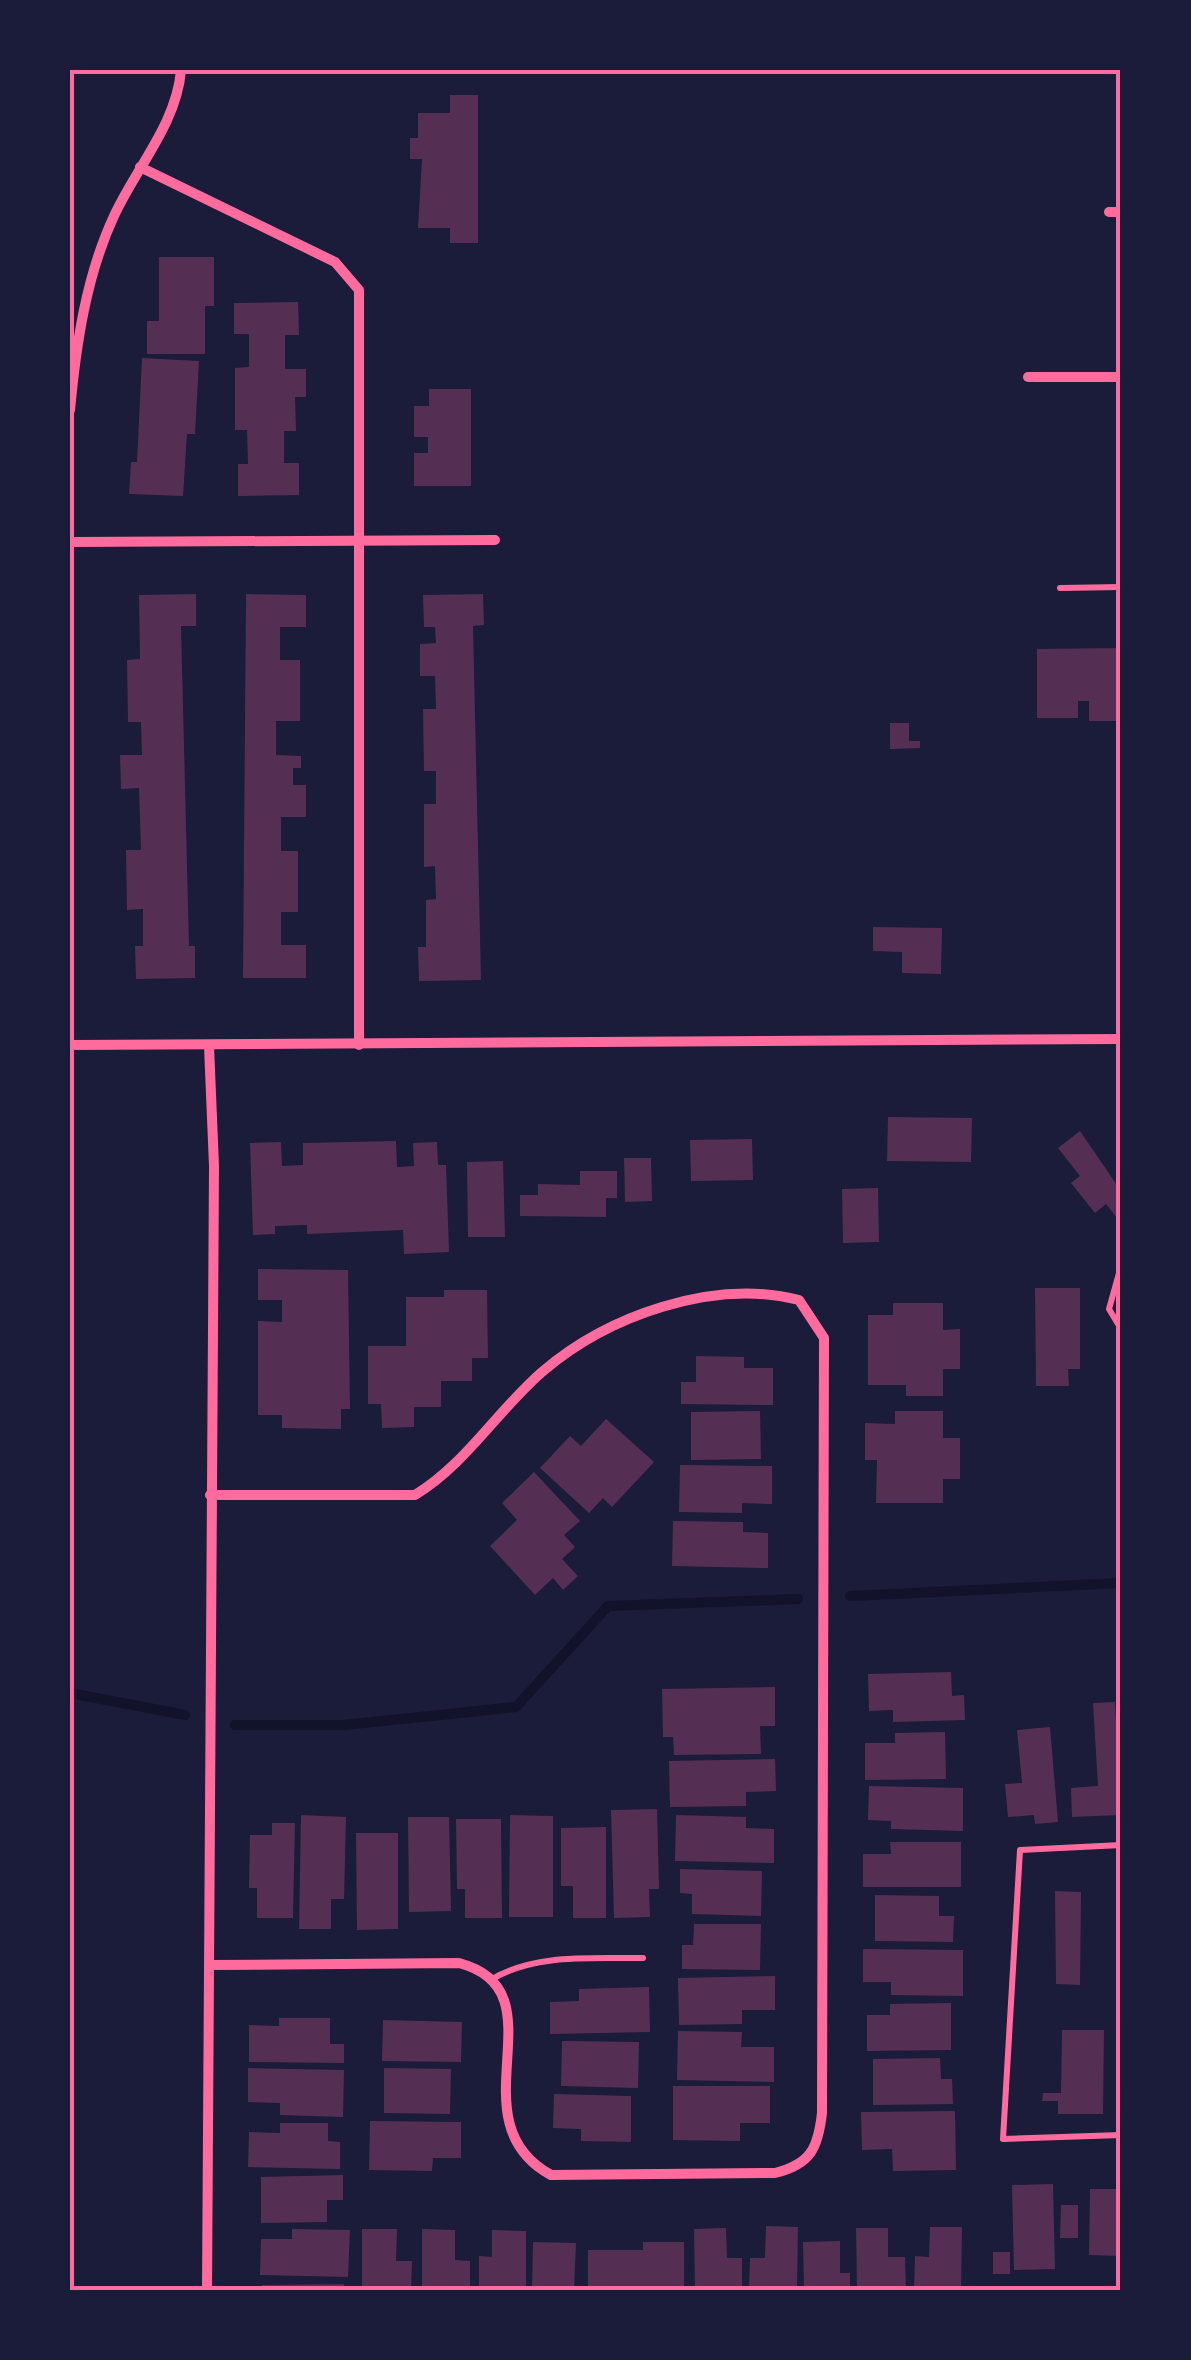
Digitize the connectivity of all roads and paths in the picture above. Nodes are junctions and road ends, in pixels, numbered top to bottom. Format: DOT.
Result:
graph roads {
  1 [pos="181,70"];
  2 [pos="140,166"];
  3 [pos="1028,377"];
  4 [pos="1121,377"];
  5 [pos="70,410"];
  6 [pos="360,540"];
  7 [pos="496,540"];
  8 [pos="70,542"];
  9 [pos="1121,587"];
  10 [pos="1060,588"];
  11 [pos="1121,1040"];
  12 [pos="70,1045"];
  13 [pos="359,1045"];
  14 [pos="209,1046"];
  15 [pos="1121,1266"];
  16 [pos="1121,1330"];
  17 [pos="210,1495"];
  18 [pos="1121,1845"];
  19 [pos="643,1958"];
  20 [pos="211,1965"];
  21 [pos="492,1979"];
  22 [pos="1121,2135"];
  23 [pos="207,2290"];
  1 -- 2 [label="street"];
  2 -- 5 [label="street"];
  2 -- 6 [label="street"];
  3 -- 4 [label="street"];
  6 -- 7 [label="street"];
  6 -- 8 [label="street"];
  6 -- 13 [label="street"];
  9 -- 10 [label="lane"];
  11 -- 13 [label="street"];
  12 -- 14 [label="street"];
  13 -- 14 [label="street"];
  14 -- 17 [label="street"];
  15 -- 16 [label="lane"];
  17 -- 20 [label="street"];
  17 -- 21 [label="street"];
  18 -- 22 [label="lane"];
  19 -- 21 [label="lane"];
  20 -- 21 [label="street"];
  20 -- 23 [label="street"];
}
